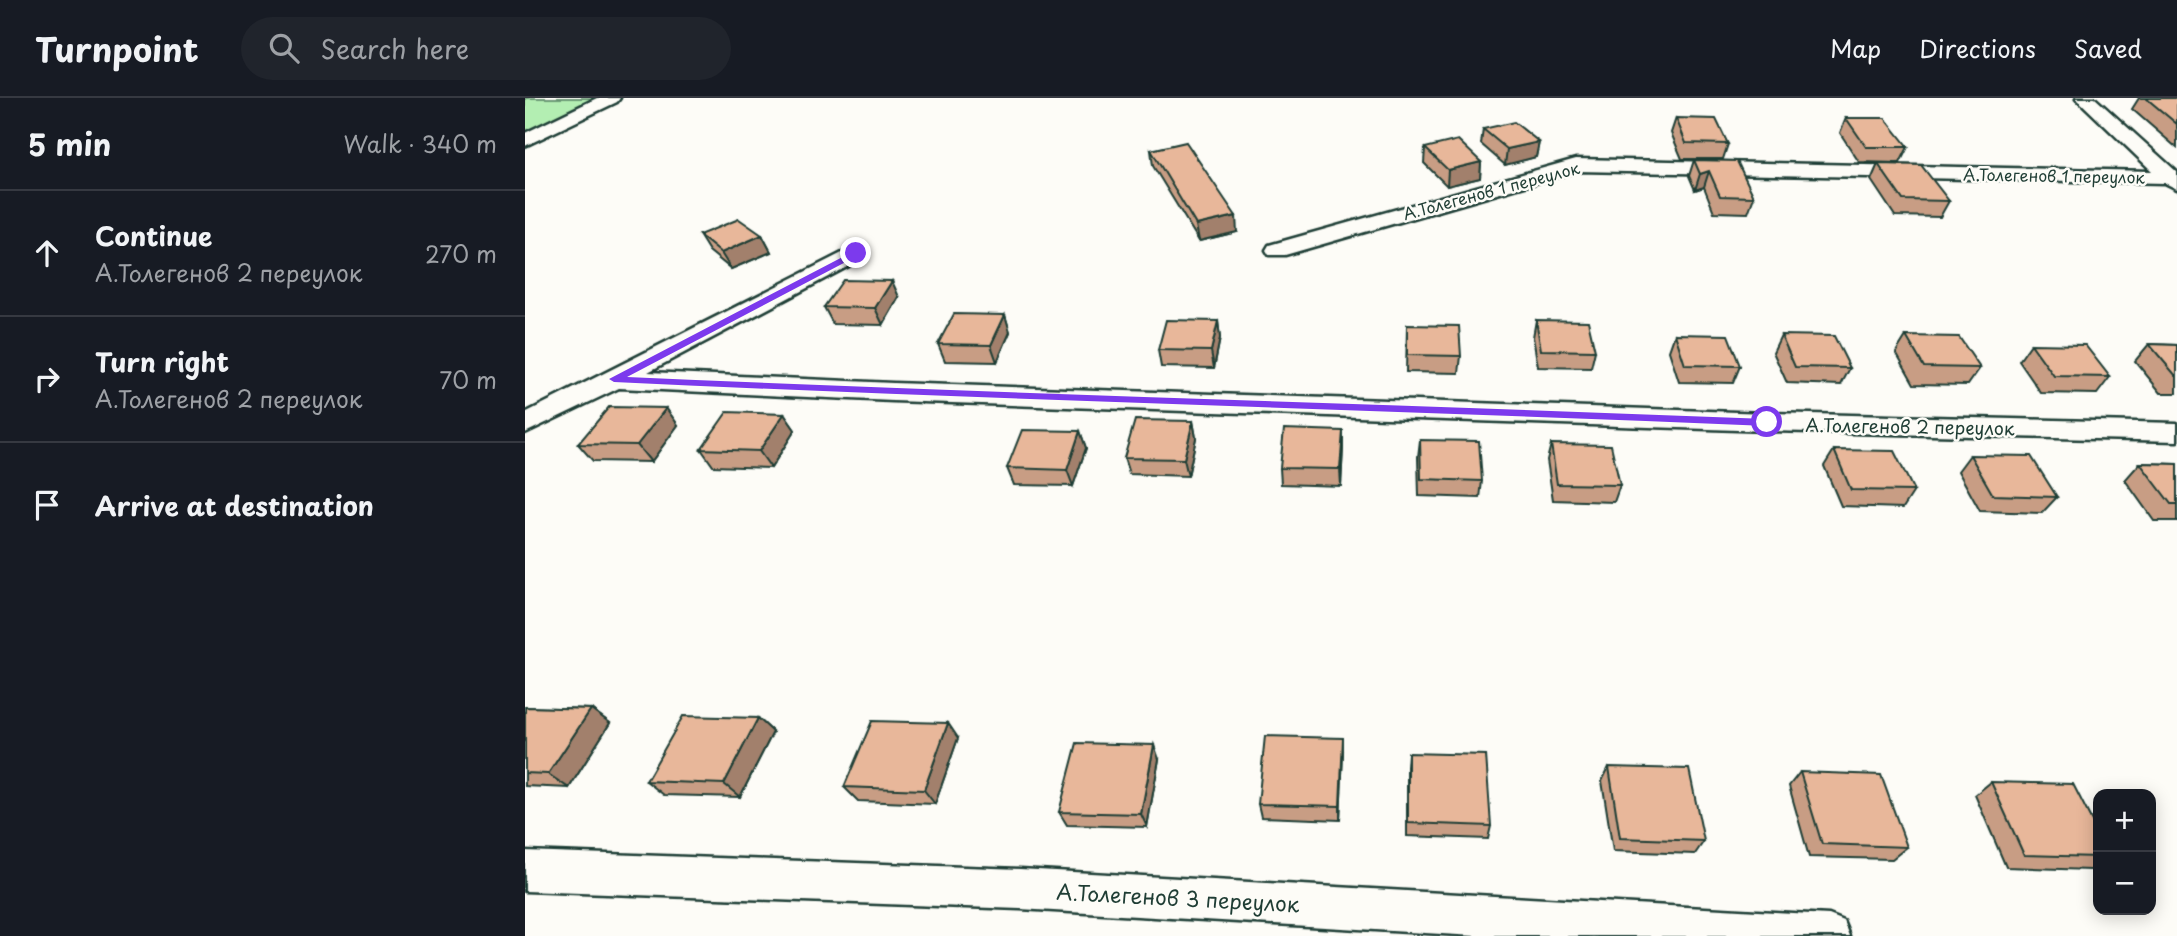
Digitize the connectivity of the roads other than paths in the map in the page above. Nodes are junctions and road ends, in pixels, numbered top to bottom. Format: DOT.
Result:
graph roads {
  1 [pos="611,98"];
  2 [pos="2085,98"];
  3 [pos="525,140"];
  4 [pos="2174,180"];
  5 [pos="1277,250"];
  6 [pos="856,253"];
  7 [pos="614,379"];
  8 [pos="525,424"];
  9 [pos="2177,432"];
  10 [pos="525,872"];
  11 [pos="1829,936"];
  1 -- 3 [label="street"];
  2 -- 4 [label="street"];
  4 -- 5 [label="street, А.Толегенов 1 переулок"];
  6 -- 7 [label="street"];
  7 -- 8 [label="street"];
  7 -- 9 [label="street, А.Толегенов 2 переулок"];
  10 -- 11 [label="street, А.Толегенов 3 переулок"];
}
